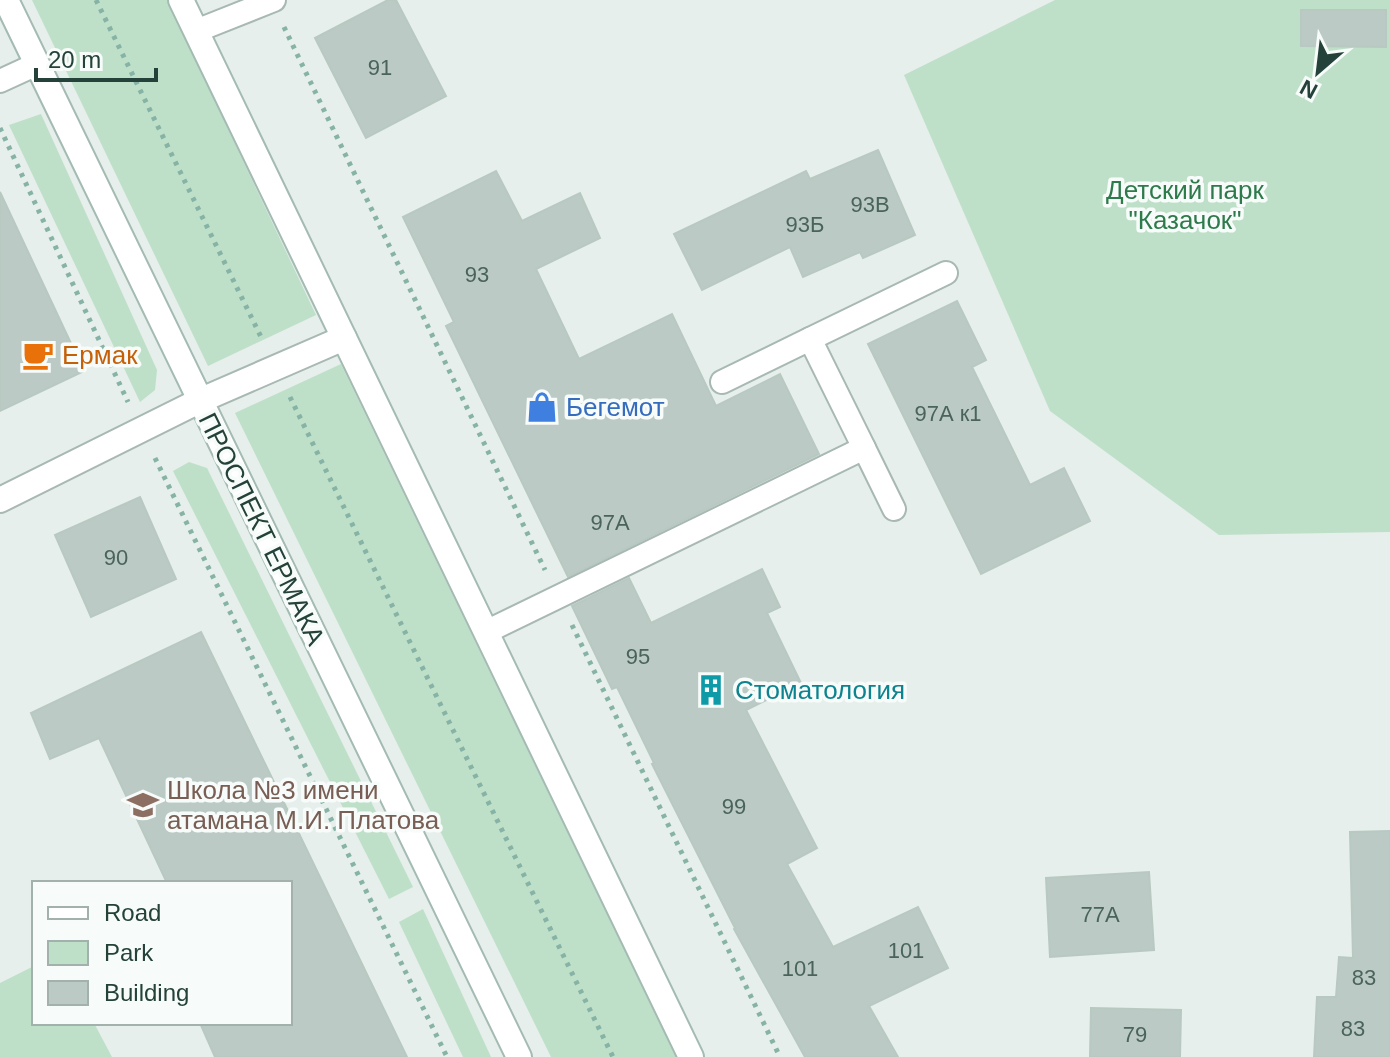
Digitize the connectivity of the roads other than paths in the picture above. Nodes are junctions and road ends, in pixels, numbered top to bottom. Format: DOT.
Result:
graph roads {
  1 [pos="6,0"];
  2 [pos="181,0"];
  3 [pos="273,0"];
  4 [pos="196,31"];
  5 [pos="37,64"];
  6 [pos="0,81"];
  7 [pos="946,273"];
  8 [pos="344,338"];
  9 [pos="810,339"];
  10 [pos="722,382"];
  11 [pos="199,401"];
  12 [pos="864,448"];
  13 [pos="0,500"];
  14 [pos="894,509"];
  15 [pos="486,632"];
  16 [pos="519,1057"];
  17 [pos="691,1057"];
  1 -- 5 [label="main road, ПРОСПЕКТ ЕРМАКА"];
  2 -- 4 [label="main road"];
  3 -- 4 [label="lane"];
  4 -- 8 [label="main road"];
  5 -- 6 [label="lane"];
  5 -- 11 [label="main road, ПРОСПЕКТ ЕРМАКА"];
  7 -- 9 [label="lane"];
  8 -- 11 [label="main road"];
  8 -- 15 [label="main road"];
  9 -- 10 [label="lane"];
  9 -- 12 [label="lane"];
  11 -- 13 [label="main road"];
  11 -- 16 [label="main road, ПРОСПЕКТ ЕРМАКА"];
  12 -- 14 [label="lane"];
  12 -- 15 [label="lane"];
  15 -- 17 [label="main road"];
}
